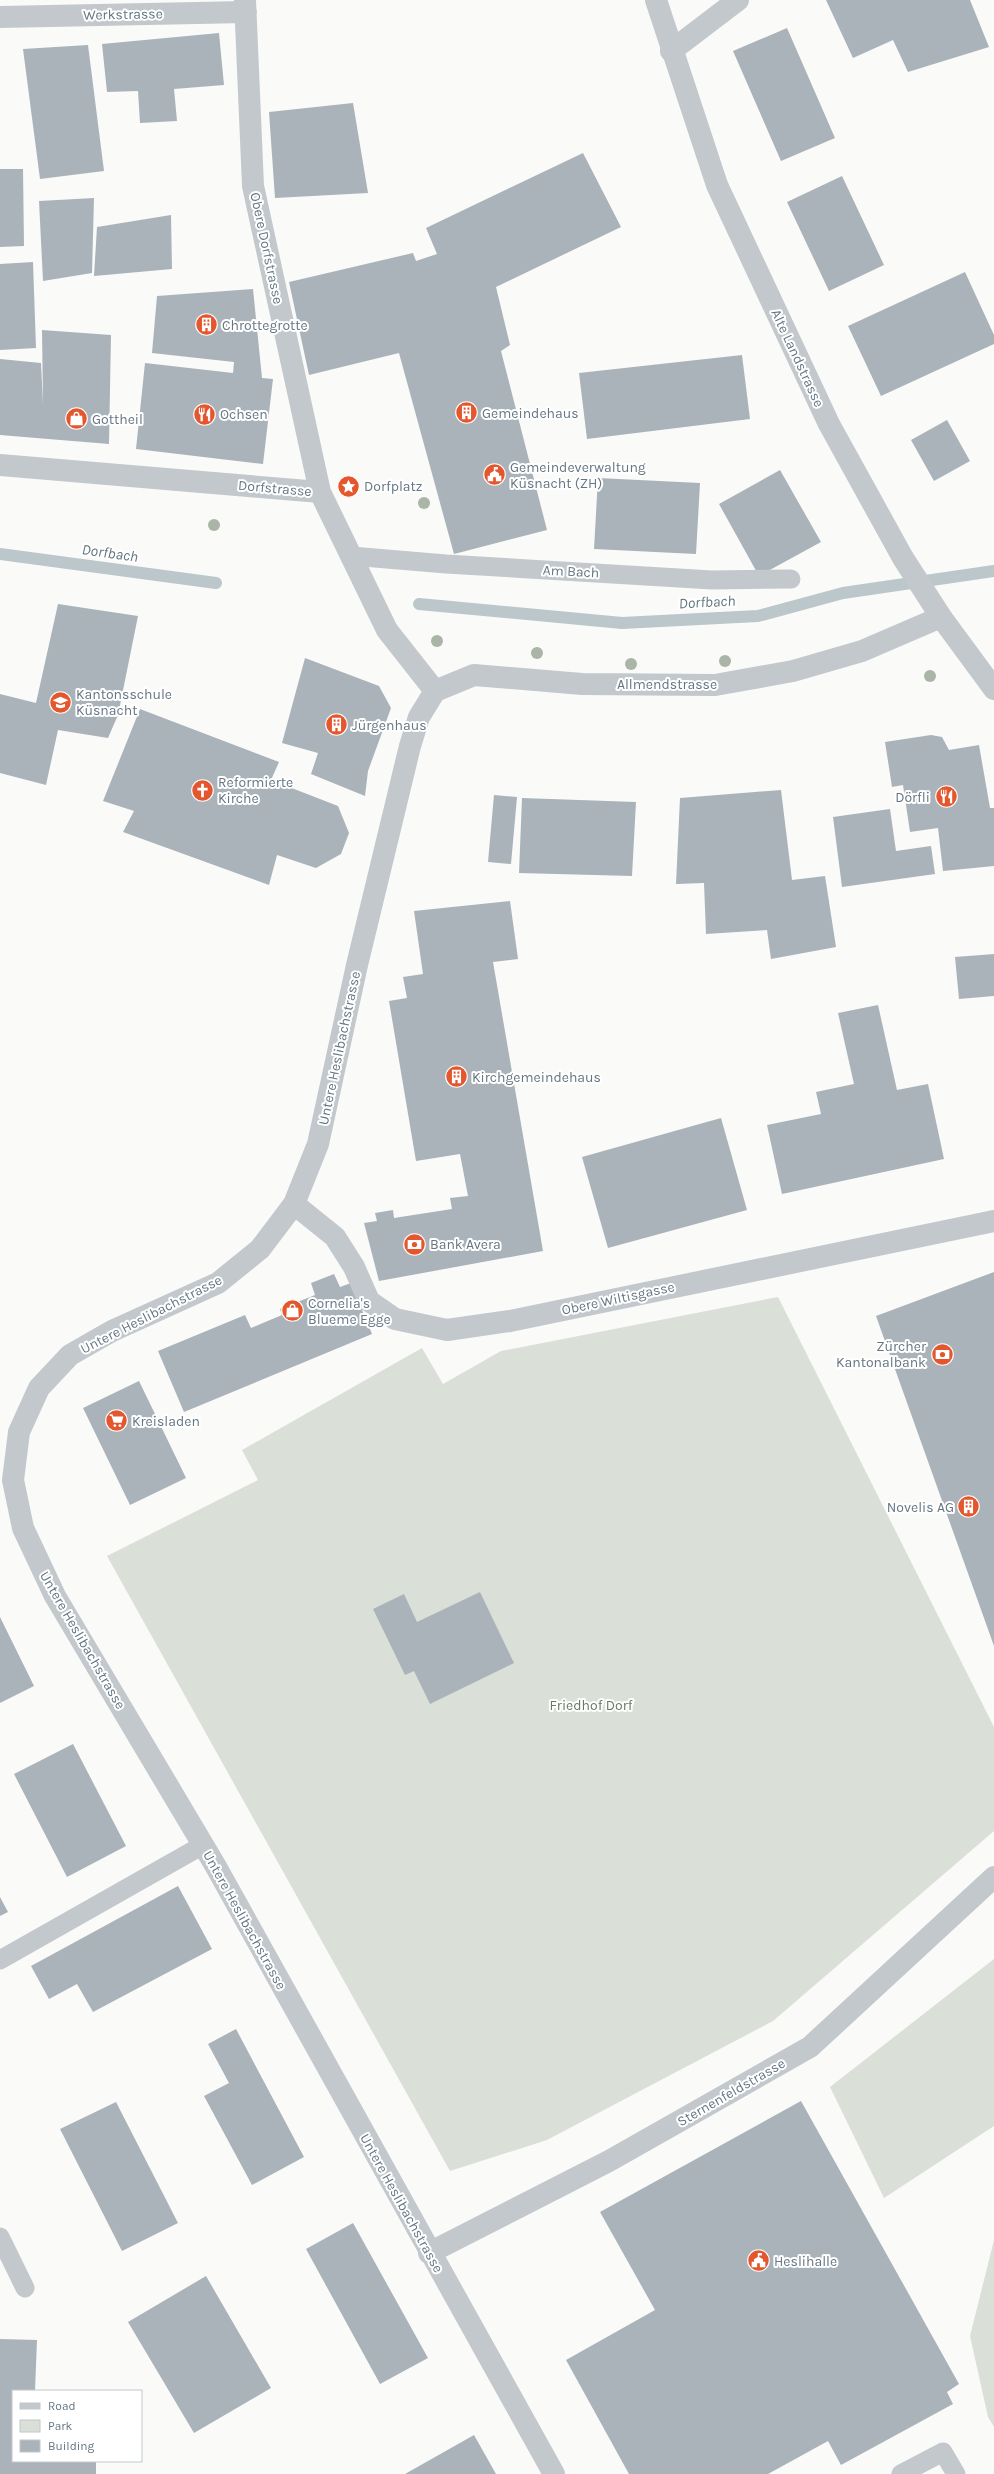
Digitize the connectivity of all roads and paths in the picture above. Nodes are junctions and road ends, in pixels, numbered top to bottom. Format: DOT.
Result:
graph roads {
  1 [pos="656,0"];
  2 [pos="738,0"];
  3 [pos="246,6"];
  4 [pos="0,17"];
  5 [pos="671,52"];
  6 [pos="0,465"];
  7 [pos="320,492"];
  8 [pos="351,556"];
  9 [pos="791,579"];
  10 [pos="938,613"];
  11 [pos="994,689"];
  12 [pos="435,691"];
  13 [pos="294,1204"];
  14 [pos="994,1221"];
  15 [pos="10,1430"];
  16 [pos="203,1845"];
  17 [pos="994,1876"];
  18 [pos="0,1960"];
  19 [pos="0,2237"];
  20 [pos="429,2253"];
  21 [pos="25,2288"];
  22 [pos="554,2474"];
  23 [pos="901,2474"];
  24 [pos="956,2474"];
  1 -- 5 [label="street, Alte Landstrasse"];
  2 -- 5 [label="street"];
  3 -- 4 [label="street, Werkstrasse"];
  3 -- 7 [label="street, Obere Dorfstrasse"];
  5 -- 10 [label="street, Alte Landstrasse"];
  6 -- 7 [label="street, Dorfstrasse"];
  7 -- 8 [label="street, Dorfstrasse"];
  8 -- 9 [label="lane, Am Bach"];
  8 -- 12 [label="street, Dorfstrasse"];
  10 -- 11 [label="street, Alte Landstrasse"];
  10 -- 12 [label="street, Allmendstrasse"];
  12 -- 13 [label="street, Untere Heslibachstrasse"];
  13 -- 14 [label="street, Obere Wiltisgasse"];
  13 -- 15 [label="street, Untere Heslibachstrasse"];
  15 -- 16 [label="street, Untere Heslibachstrasse"];
  16 -- 18 [label="lane"];
  16 -- 20 [label="street, Untere Heslibachstrasse"];
  17 -- 20 [label="street, Sternenfeldstrasse"];
  19 -- 21 [label="lane"];
  20 -- 22 [label="street, Untere Heslibachstrasse"];
  23 -- 24 [label="lane"];
}
